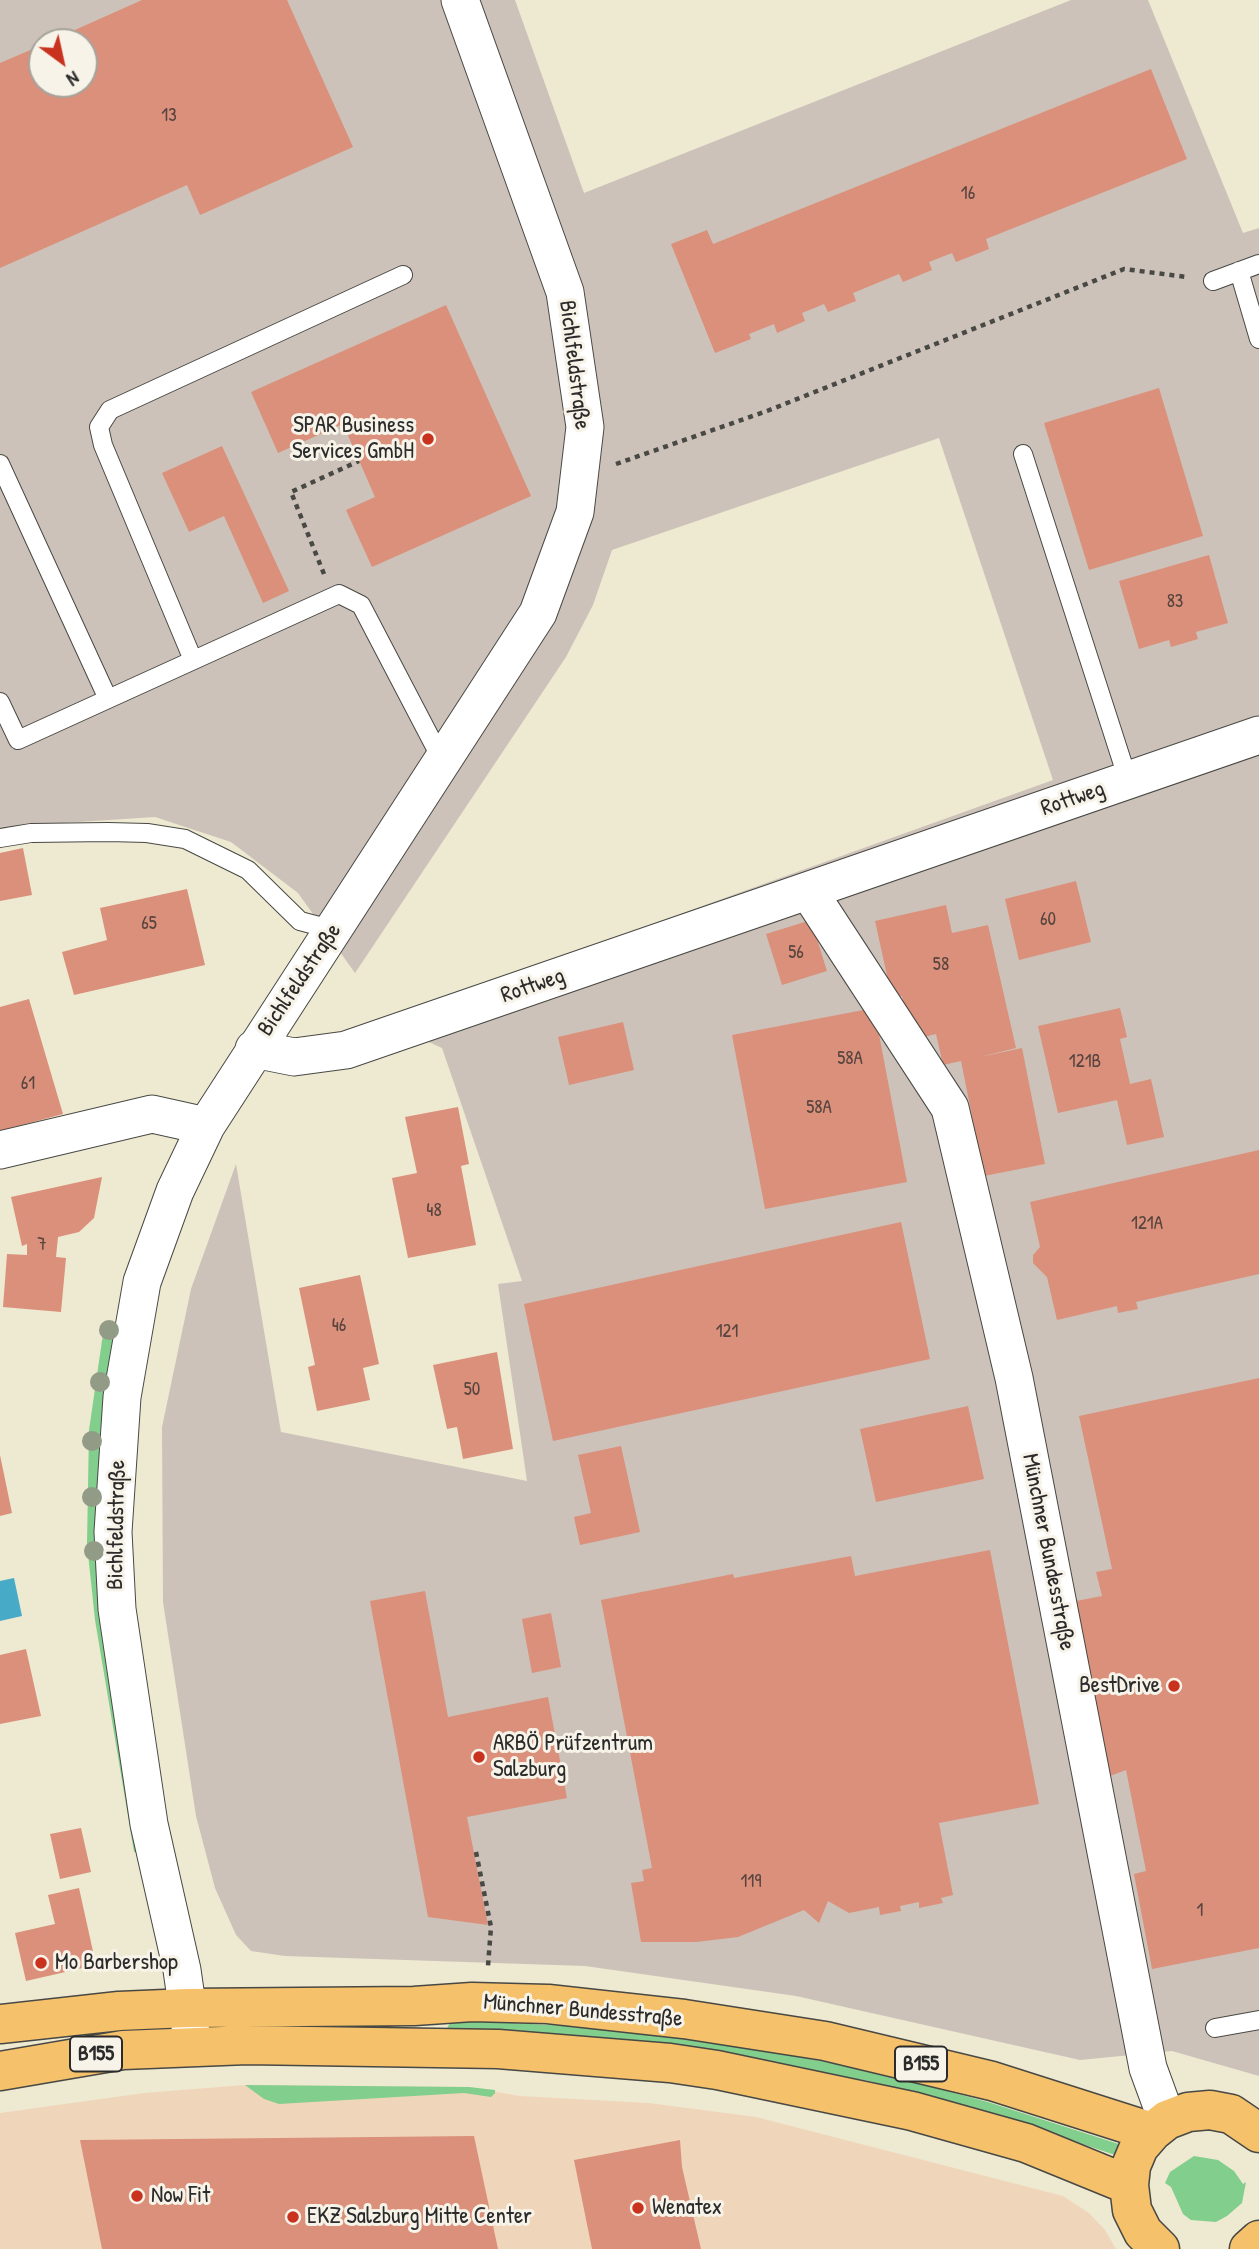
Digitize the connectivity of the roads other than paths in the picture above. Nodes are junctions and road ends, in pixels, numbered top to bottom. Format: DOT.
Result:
graph roads {
  1 [pos="460,0"];
  2 [pos="1259,264"];
  3 [pos="1239,271"];
  4 [pos="404,275"];
  5 [pos="1213,281"];
  6 [pos="1259,339"];
  7 [pos="1023,454"];
  8 [pos="0,464"];
  9 [pos="193,660"];
  10 [pos="108,699"];
  11 [pos="0,702"];
  12 [pos="1259,735"];
  13 [pos="443,762"];
  14 [pos="1128,780"];
  15 [pos="0,838"];
  16 [pos="808,892"];
  17 [pos="334,930"];
  18 [pos="254,1049"];
  19 [pos="206,1125"];
  20 [pos="14,1146"];
  21 [pos="188,2008"];
  22 [pos="1259,2020"];
  23 [pos="0,2024"];
  24 [pos="1215,2028"];
  25 [pos="192,2046"];
  26 [pos="0,2071"];
  27 [pos="1250,2119"];
  28 [pos="1160,2126"];
  29 [pos="1129,2185"];
  30 [pos="1259,2240"];
  31 [pos="1160,2249"];
  32 [pos="1250,2249"];
  1 -- 13 [label="street, Bichlfeldstraße"];
  2 -- 3 [label="lane"];
  3 -- 5 [label="lane"];
  3 -- 6 [label="lane"];
  4 -- 9 [label="lane"];
  7 -- 14 [label="lane"];
  8 -- 10 [label="lane"];
  9 -- 10 [label="lane"];
  9 -- 13 [label="lane"];
  10 -- 11 [label="lane"];
  12 -- 14 [label="street, Rottweg"];
  13 -- 17 [label="street, Bichlfeldstraße"];
  14 -- 16 [label="street, Rottweg"];
  15 -- 17 [label="lane"];
  16 -- 18 [label="street, Rottweg"];
  16 -- 28 [label="street, Münchner Bundesstraße"];
  17 -- 18 [label="street, Bichlfeldstraße"];
  18 -- 19 [label="street, Bichlfeldstraße"];
  19 -- 20 [label="street"];
  19 -- 21 [label="street, Bichlfeldstraße"];
  21 -- 23 [label="main road, Münchner Bundesstraße / B155"];
  21 -- 25 [label="street, Bichlfeldstraße"];
  21 -- 28 [label="main road, Münchner Bundesstraße / B155"];
  22 -- 24 [label="lane"];
  25 -- 26 [label="main road, Münchner Bundesstraße / B155"];
  25 -- 29 [label="main road, Münchner Bundesstraße / B155"];
  27 -- 28 [label="main road"];
  28 -- 29 [label="main road"];
  29 -- 31 [label="main road"];
  30 -- 32 [label="main road"];
}
